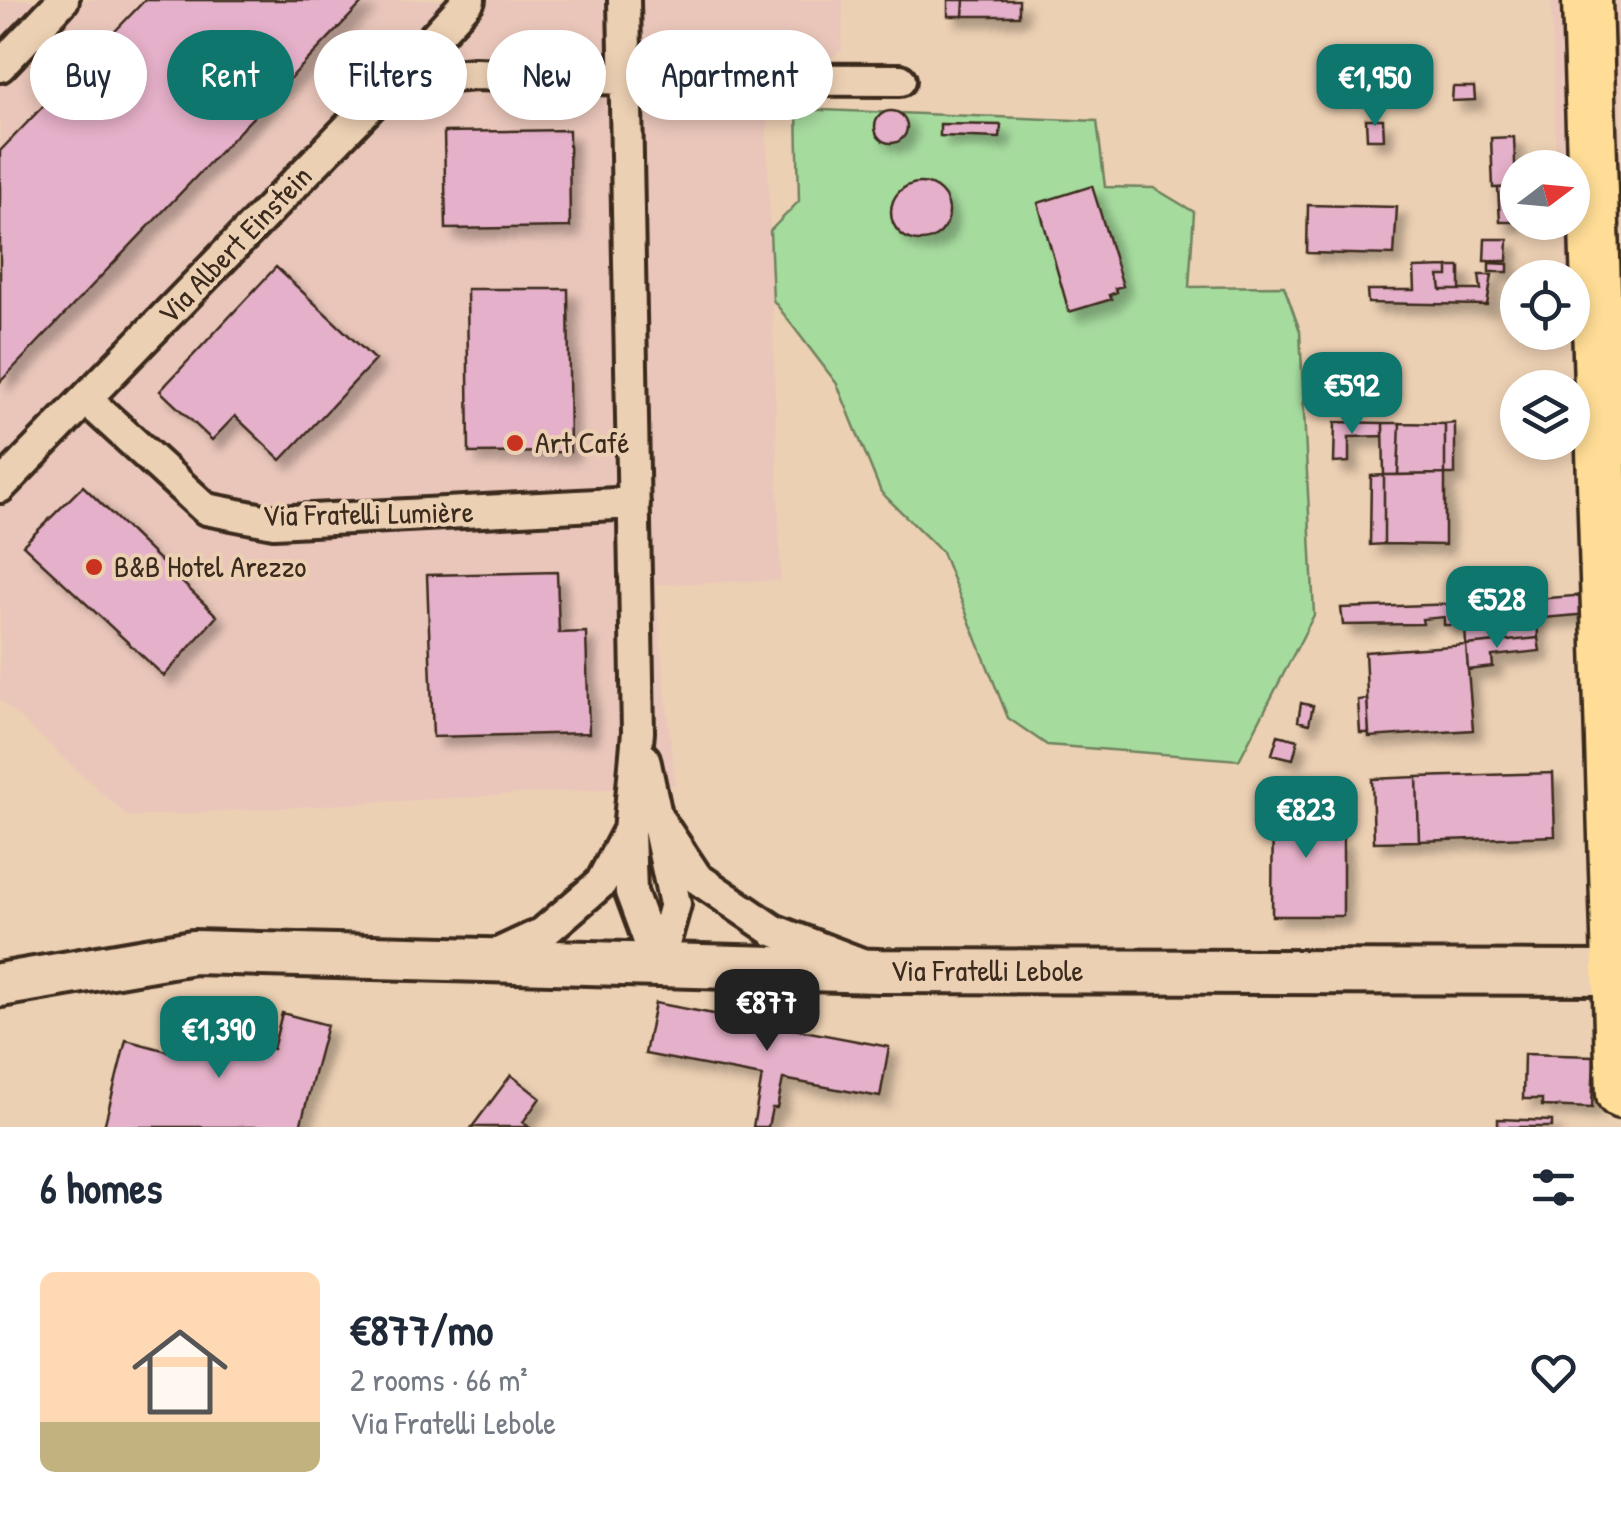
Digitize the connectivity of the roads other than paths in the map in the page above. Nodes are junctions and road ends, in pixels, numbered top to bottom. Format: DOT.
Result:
graph roads {
  1 [pos="63,0"];
  2 [pos="469,0"];
  3 [pos="624,0"];
  4 [pos="1587,0"];
  5 [pos="441,30"];
  6 [pos="0,66"];
  7 [pos="467,75"];
  8 [pos="626,79"];
  9 [pos="833,80"];
  10 [pos="900,80"];
  11 [pos="356,120"];
  12 [pos="627,120"];
  13 [pos="1608,284"];
  14 [pos="86,399"];
  15 [pos="0,487"];
  16 [pos="634,504"];
  17 [pos="638,732"];
  18 [pos="660,822"];
  19 [pos="628,832"];
  20 [pos="484,960"];
  21 [pos="658,965"];
  22 [pos="879,971"];
  23 [pos="1617,973"];
  24 [pos="0,985"];
  25 [pos="1621,1094"];
  1 -- 6 [label="street"];
  2 -- 5 [label="street, Via Albert Einstein"];
  3 -- 8 [label="street"];
  4 -- 13 [label="main road"];
  7 -- 8 [label="street"];
  9 -- 10 [label="street"];
  11 -- 14 [label="street, Via Albert Einstein"];
  12 -- 16 [label="street"];
  13 -- 23 [label="main road"];
  14 -- 15 [label="street, Via Albert Einstein"];
  14 -- 16 [label="street, Via Fratelli Lumière"];
  16 -- 17 [label="street"];
  17 -- 18 [label="street"];
  17 -- 19 [label="street"];
  18 -- 21 [label="street"];
  18 -- 22 [label="street"];
  19 -- 20 [label="street"];
  19 -- 21 [label="street"];
  20 -- 21 [label="street, Via Fratelli Lebole"];
  20 -- 24 [label="street, Via Fratelli Lebole"];
  21 -- 22 [label="street, Via Fratelli Lebole"];
  22 -- 23 [label="street, Via Fratelli Lebole"];
  23 -- 25 [label="main road"];
}
